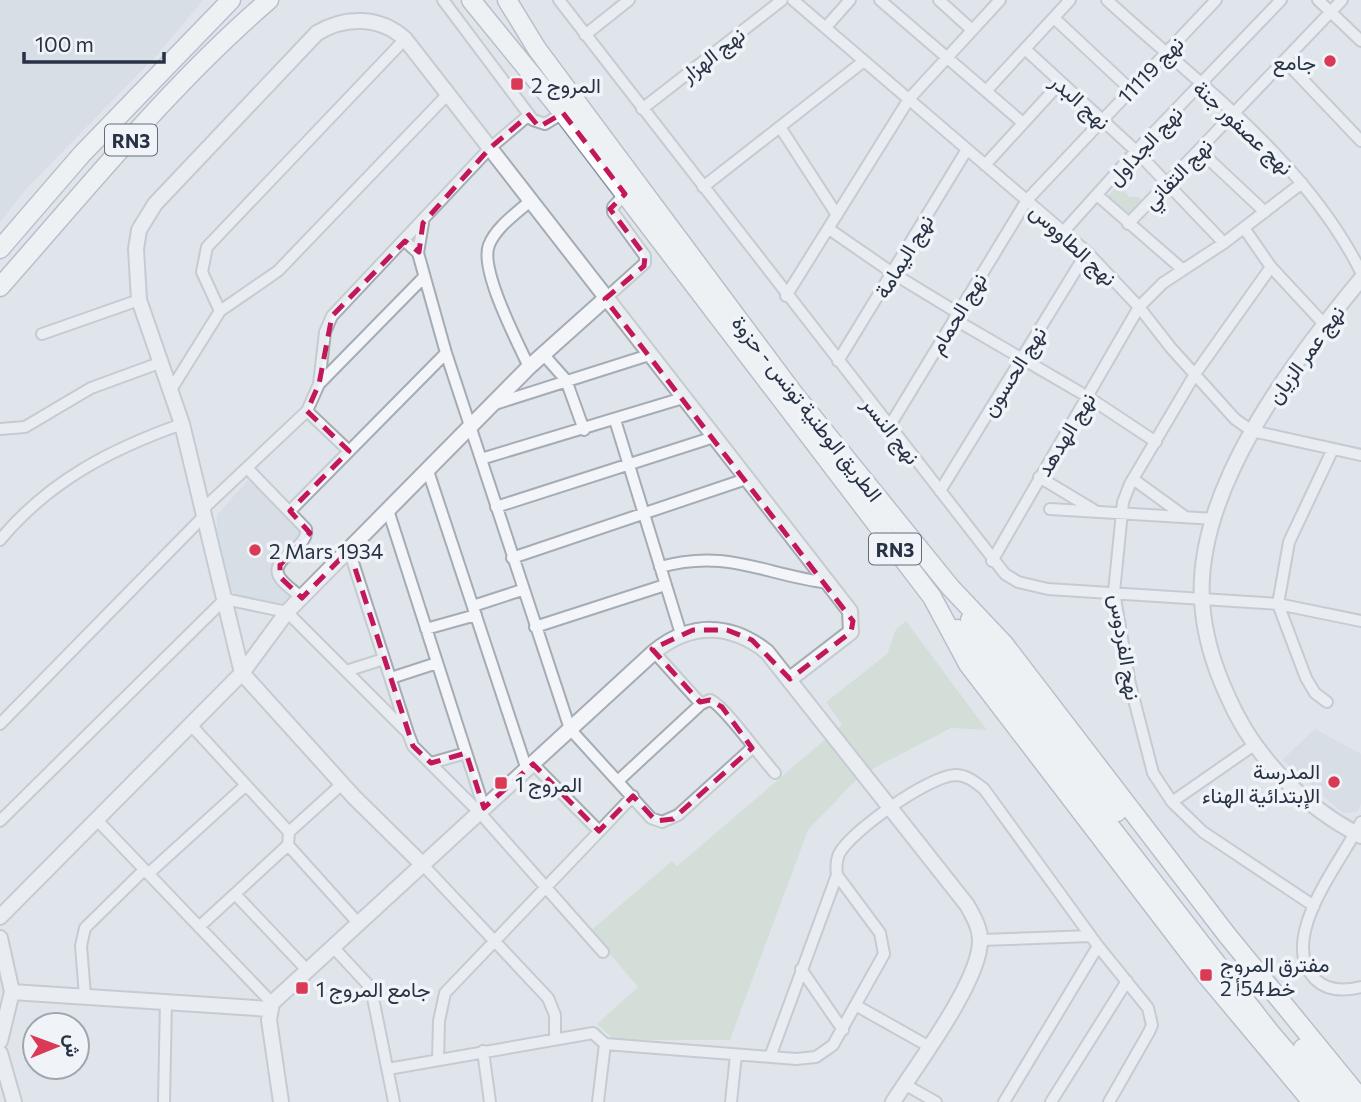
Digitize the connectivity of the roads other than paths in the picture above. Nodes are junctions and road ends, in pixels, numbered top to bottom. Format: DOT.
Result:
graph roads {
  1 [pos="230,0"];
  2 [pos="270,0"];
  3 [pos="443,0"];
  4 [pos="471,0"];
  5 [pos="507,0"];
  6 [pos="559,0"];
  7 [pos="629,0"];
  8 [pos="782,0"];
  9 [pos="794,0"];
  10 [pos="850,0"];
  11 [pos="880,0"];
  12 [pos="939,0"];
  13 [pos="1000,0"];
  14 [pos="1070,0"];
  15 [pos="1107,0"];
  16 [pos="1216,0"];
  17 [pos="1281,0"];
  18 [pos="1318,0"];
  19 [pos="1342,0"];
  20 [pos="1330,12"];
  21 [pos="1054,18"];
  22 [pos="826,27"];
  23 [pos="972,30"];
  24 [pos="585,35"];
  25 [pos="405,39"];
  26 [pos="1361,41"];
  27 [pos="1025,50"];
  28 [pos="1166,54"];
  29 [pos="946,59"];
  30 [pos="864,61"];
  31 [pos="1284,61"];
  32 [pos="1060,83"];
  33 [pos="1201,86"];
  34 [pos="1131,90"];
  35 [pos="986,91"];
  36 [pos="447,94"];
  37 [pos="909,99"];
  38 [pos="642,109"];
  39 [pos="563,113"];
  40 [pos="1233,114"];
  41 [pos="529,115"];
  42 [pos="1100,119"];
  43 [pos="1023,122"];
  44 [pos="780,127"];
  45 [pos="1361,141"];
  46 [pos="490,148"];
  47 [pos="1199,150"];
  48 [pos="966,151"];
  49 [pos="1136,151"];
  50 [pos="985,165"];
  51 [pos="1167,183"];
  52 [pos="1302,183"];
  53 [pos="703,187"];
  54 [pos="625,194"];
  55 [pos="1097,195"];
  56 [pos="1027,200"];
  57 [pos="530,201"];
  58 [pos="1265,212"];
  59 [pos="837,215"];
  60 [pos="423,222"];
  61 [pos="1128,224"];
  62 [pos="1244,228"];
  63 [pos="828,229"];
  64 [pos="1064,231"];
  65 [pos="405,241"];
  66 [pos="1224,243"];
  67 [pos="0,249"];
  68 [pos="1087,252"];
  69 [pos="418,253"];
  70 [pos="1272,267"];
  71 [pos="1182,269"];
  72 [pos="1361,272"];
  73 [pos="894,274"];
  74 [pos="424,277"];
  75 [pos="1361,279"];
  76 [pos="0,287"];
  77 [pos="786,296"];
  78 [pos="606,299"];
  79 [pos="139,300"];
  80 [pos="1139,307"];
  81 [pos="220,311"];
  82 [pos="956,316"];
  83 [pos="1324,324"];
  84 [pos="42,334"];
  85 [pos="446,354"];
  86 [pos="542,355"];
  87 [pos="649,355"];
  88 [pos="1021,357"];
  89 [pos="838,361"];
  90 [pos="162,362"];
  91 [pos="529,367"];
  92 [pos="1195,374"];
  93 [pos="566,380"];
  94 [pos="319,384"];
  95 [pos="172,388"];
  96 [pos="1088,397"];
  97 [pos="683,398"];
  98 [pos="495,404"];
  99 [pos="307,411"];
  100 [pos="615,420"];
  101 [pos="182,424"];
  102 [pos="889,427"];
  103 [pos="472,428"];
  104 [pos="0,429"];
  105 [pos="584,430"];
  106 [pos="1252,431"];
  107 [pos="714,437"];
  108 [pos="1156,442"];
  109 [pos="349,451"];
  110 [pos="1332,451"];
  111 [pos="1361,455"];
  112 [pos="481,459"];
  113 [pos="629,466"];
  114 [pos="247,468"];
  115 [pos="428,471"];
  116 [pos="1039,477"];
  117 [pos="746,479"];
  118 [pos="1133,479"];
  119 [pos="940,491"];
  120 [pos="496,507"];
  121 [pos="1050,509"];
  122 [pos="388,510"];
  123 [pos="290,511"];
  124 [pos="1095,511"];
  125 [pos="1123,511"];
  126 [pos="202,513"];
  127 [pos="644,514"];
  128 [pos="1185,516"];
  129 [pos="1215,519"];
  130 [pos="0,540"];
  131 [pos="349,550"];
  132 [pos="513,558"];
  133 [pos="992,561"];
  134 [pos="660,567"];
  135 [pos="829,583"];
  136 [pos="665,585"];
  137 [pos="951,588"];
  138 [pos="522,590"];
  139 [pos="1114,593"];
  140 [pos="302,598"];
  141 [pos="1202,598"];
  142 [pos="225,599"];
  143 [pos="1278,604"];
  144 [pos="474,611"];
  145 [pos="287,612"];
  146 [pos="1361,621"];
  147 [pos="535,627"];
  148 [pos="426,629"];
  149 [pos="681,634"];
  150 [pos="654,652"];
  151 [pos="384,659"];
  152 [pos="438,663"];
  153 [pos="346,671"];
  154 [pos="242,673"];
  155 [pos="391,678"];
  156 [pos="790,679"];
  157 [pos="1327,702"];
  158 [pos="701,704"];
  159 [pos="0,723"];
  160 [pos="191,725"];
  161 [pos="570,729"];
  162 [pos="408,733"];
  163 [pos="1254,745"];
  164 [pos="752,748"];
  165 [pos="466,753"];
  166 [pos="431,763"];
  167 [pos="530,767"];
  168 [pos="775,773"];
  169 [pos="619,780"];
  170 [pos="342,784"];
  171 [pos="246,785"];
  172 [pos="633,796"];
  173 [pos="1172,803"];
  174 [pos="890,806"];
  175 [pos="482,811"];
  176 [pos="97,820"];
  177 [pos="0,821"];
  178 [pos="599,831"];
  179 [pos="1359,831"];
  180 [pos="289,832"];
  181 [pos="288,845"];
  182 [pos="423,864"];
  183 [pos="146,872"];
  184 [pos="837,875"];
  185 [pos="547,888"];
  186 [pos="235,894"];
  187 [pos="1314,906"];
  188 [pos="0,917"];
  189 [pos="359,924"];
  190 [pos="199,927"];
  191 [pos="0,938"];
  192 [pos="980,940"];
  193 [pos="1095,941"];
  194 [pos="494,943"];
  195 [pos="333,947"];
  196 [pos="603,953"];
  197 [pos="801,969"];
  198 [pos="307,970"];
  199 [pos="1127,981"];
  200 [pos="1361,987"];
  201 [pos="12,992"];
  202 [pos="85,995"];
  203 [pos="166,1001"];
  204 [pos="271,1006"];
  205 [pos="857,1006"];
  206 [pos="843,1030"];
  207 [pos="555,1038"];
  208 [pos="0,1041"];
  209 [pos="605,1044"];
  210 [pos="928,1046"];
  211 [pos="483,1051"];
  212 [pos="736,1055"];
  213 [pos="0,1057"];
  214 [pos="770,1057"];
  215 [pos="438,1059"];
  216 [pos="388,1069"];
  217 [pos="904,1084"];
  218 [pos="1322,1093"];
  219 [pos="1361,1099"];
  220 [pos="14,1102"];
  221 [pos="164,1102"];
  222 [pos="281,1102"];
  223 [pos="394,1102"];
  224 [pos="490,1102"];
  225 [pos="598,1102"];
  226 [pos="731,1102"];
  227 [pos="893,1102"];
  228 [pos="936,1102"];
  229 [pos="1004,1102"];
  230 [pos="1051,1102"];
  231 [pos="1109,1102"];
  232 [pos="1348,1102"];
  1 -- 67 [label="highway, RN3"];
  2 -- 76 [label="highway, RN3"];
  3 -- 41 [label="street"];
  4 -- 39 [label="highway, الطريق الوطنية تونس - حزوة / RN3"];
  5 -- 137 [label="highway, الطريق الوطنية تونس - حزوة / RN3"];
  6 -- 24 [label="street, نهج النسر"];
  7 -- 24 [label="street"];
  8 -- 38 [label="street, نهج الهزار"];
  9 -- 22 [label="street, نهج الطاووس"];
  10 -- 22 [label="street"];
  11 -- 29 [label="street"];
  12 -- 23 [label="street"];
  13 -- 23 [label="street"];
  14 -- 21 [label="street"];
  15 -- 28 [label="street, نهج عصفور جنة"];
  16 -- 28 [label="street, نهج 11119"];
  17 -- 33 [label="street, نهج الجداول"];
  18 -- 20 [label="street"];
  19 -- 20 [label="street, نهج التفاني"];
  20 -- 26 [label="street"];
  20 -- 31 [label="street, نهج التفاني"];
  21 -- 27 [label="street"];
  21 -- 34 [label="street"];
  22 -- 30 [label="street, نهج الطاووس"];
  23 -- 29 [label="street"];
  24 -- 38 [label="street, نهج النسر"];
  25 -- 36 [label="street"];
  25 -- 79 [label="street"];
  25 -- 81 [label="street"];
  27 -- 32 [label="street, نهج البدر"];
  27 -- 35 [label="street"];
  28 -- 33 [label="street, نهج عصفور جنة"];
  28 -- 34 [label="street, نهج 11119"];
  29 -- 35 [label="street"];
  29 -- 37 [label="street"];
  30 -- 37 [label="street, نهج الطاووس"];
  30 -- 44 [label="street"];
  31 -- 40 [label="street, نهج التفاني"];
  31 -- 45 [label="street"];
  32 -- 42 [label="street, نهج البدر"];
  32 -- 43 [label="street"];
  33 -- 40 [label="street, نهج عصفور جنة"];
  33 -- 49 [label="street, نهج الجداول"];
  34 -- 42 [label="street, نهج 11119"];
  35 -- 43 [label="street"];
  36 -- 46 [label="street"];
  36 -- 81 [label="street"];
  37 -- 48 [label="street, نهج الطاووس"];
  37 -- 59 [label="street"];
  38 -- 53 [label="street, نهج النسر"];
  39 -- 41 [label="street"];
  39 -- 54 [label="highway, الطريق الوطنية تونس - حزوة / RN3"];
  40 -- 47 [label="street, نهج التفاني"];
  40 -- 52 [label="street, نهج عصفور جنة"];
  41 -- 46 [label="street"];
  42 -- 49 [label="street, نهج البدر"];
  42 -- 56 [label="street, نهج 11119"];
  43 -- 50 [label="street"];
  44 -- 53 [label="street"];
  44 -- 59 [label="street"];
  46 -- 57 [label="street"];
  46 -- 60 [label="street"];
  47 -- 51 [label="street, نهج التفاني"];
  47 -- 58 [label="street"];
  48 -- 50 [label="street, نهج الطاووس"];
  48 -- 73 [label="street, نهج اليمامة"];
  49 -- 51 [label="street, نهج البدر"];
  49 -- 55 [label="street, نهج الجداول"];
  50 -- 56 [label="street, نهج الطاووس"];
  51 -- 61 [label="street, نهج التفاني"];
  51 -- 66 [label="street, نهج البدر"];
  52 -- 58 [label="street, نهج الهدهد"];
  52 -- 72 [label="street, نهج عصفور جنة"];
  53 -- 77 [label="street, نهج النسر"];
  54 -- 78 [label="street"];
  54 -- 218 [label="highway, الطريق الوطنية تونس - حزوة / RN3"];
  55 -- 61 [label="street"];
  55 -- 64 [label="street, نهج الجداول"];
  56 -- 64 [label="street, نهج الطاووس"];
  56 -- 82 [label="street, نهج الحمام"];
  57 -- 78 [label="street"];
  57 -- 91 [label="street"];
  58 -- 62 [label="street, نهج الهدهد"];
  59 -- 63 [label="street"];
  60 -- 65 [label="street"];
  60 -- 69 [label="street"];
  61 -- 71 [label="street"];
  62 -- 66 [label="street, نهج الهدهد"];
  62 -- 70 [label="street"];
  63 -- 73 [label="street"];
  63 -- 77 [label="street"];
  64 -- 68 [label="street, نهج الطاووس"];
  65 -- 69 [label="street"];
  65 -- 94 [label="street"];
  66 -- 71 [label="street, نهج الهدهد"];
  68 -- 80 [label="street, نهج الطاووس"];
  68 -- 88 [label="street, نهج الحسون"];
  69 -- 74 [label="street"];
  70 -- 83 [label="street"];
  70 -- 92 [label="street, نهج الفردوس"];
  71 -- 80 [label="street, نهج الهدهد"];
  73 -- 82 [label="street"];
  73 -- 89 [label="street, نهج اليمامة"];
  74 -- 85 [label="street"];
  74 -- 94 [label="street"];
  75 -- 83 [label="street, نهج عمر الزيان"];
  77 -- 89 [label="street, نهج النسر"];
  78 -- 86 [label="street"];
  78 -- 87 [label="street"];
  79 -- 84 [label="street"];
  79 -- 90 [label="street"];
  80 -- 92 [label="street, نهج الطاووس"];
  80 -- 96 [label="street, نهج الهدهد"];
  81 -- 95 [label="street"];
  82 -- 88 [label="street"];
  82 -- 102 [label="street, نهج الحمام"];
  83 -- 106 [label="street, نهج عمر الزيان"];
  85 -- 103 [label="street"];
  85 -- 109 [label="street"];
  86 -- 91 [label="street"];
  86 -- 93 [label="street"];
  87 -- 93 [label="street"];
  87 -- 97 [label="street"];
  88 -- 96 [label="street"];
  88 -- 119 [label="street, نهج الحسون"];
  89 -- 102 [label="street, نهج النسر"];
  90 -- 95 [label="street"];
  90 -- 104 [label="street"];
  91 -- 98 [label="street"];
  92 -- 106 [label="street, نهج الطاووس"];
  92 -- 108 [label="street, نهج الفردوس"];
  93 -- 98 [label="street"];
  93 -- 105 [label="street"];
  94 -- 99 [label="street"];
  95 -- 101 [label="street"];
  96 -- 108 [label="street"];
  96 -- 116 [label="street, نهج الهدهد"];
  97 -- 100 [label="street"];
  97 -- 107 [label="street"];
  98 -- 103 [label="street"];
  99 -- 109 [label="street"];
  99 -- 114 [label="street"];
  100 -- 105 [label="street"];
  100 -- 113 [label="street"];
  101 -- 126 [label="street"];
  101 -- 130 [label="street"];
  102 -- 119 [label="street, نهج النسر"];
  103 -- 112 [label="street"];
  103 -- 115 [label="street"];
  105 -- 112 [label="street"];
  106 -- 110 [label="street, نهج الطاووس"];
  106 -- 129 [label="street, نهج عمر الزيان"];
  107 -- 113 [label="street"];
  107 -- 117 [label="street"];
  108 -- 118 [label="street, نهج الفردوس"];
  109 -- 123 [label="street"];
  110 -- 111 [label="street, نهج الطاووس"];
  110 -- 143 [label="street"];
  112 -- 120 [label="street"];
  113 -- 120 [label="street"];
  113 -- 127 [label="street"];
  114 -- 123 [label="street"];
  114 -- 126 [label="street"];
  115 -- 122 [label="street"];
  115 -- 144 [label="street"];
  116 -- 124 [label="street"];
  116 -- 133 [label="street, نهج الهدهد"];
  117 -- 127 [label="street"];
  117 -- 135 [label="street"];
  118 -- 125 [label="street, نهج الفردوس"];
  118 -- 128 [label="street"];
  119 -- 133 [label="street, نهج النسر"];
  120 -- 132 [label="street"];
  121 -- 124 [label="street"];
  122 -- 131 [label="street"];
  122 -- 148 [label="street"];
  123 -- 140 [label="street"];
  124 -- 125 [label="street"];
  125 -- 128 [label="street"];
  125 -- 139 [label="street, نهج الفردوس"];
  126 -- 142 [label="street"];
  126 -- 159 [label="street"];
  127 -- 132 [label="street"];
  127 -- 134 [label="street"];
  128 -- 129 [label="street"];
  129 -- 141 [label="street, نهج عمر الزيان"];
  131 -- 140 [label="street"];
  131 -- 151 [label="street"];
  132 -- 138 [label="street"];
  133 -- 139 [label="street, نهج النسر"];
  134 -- 135 [label="street"];
  134 -- 136 [label="street"];
  135 -- 156 [label="street"];
  136 -- 147 [label="street"];
  136 -- 149 [label="street"];
  137 -- 218 [label="highway"];
  137 -- 219 [label="highway, الطريق الوطنية تونس - حزوة / RN3"];
  138 -- 144 [label="street"];
  138 -- 147 [label="street"];
  139 -- 141 [label="street, نهج النسر"];
  139 -- 173 [label="street, نهج الفردوس"];
  140 -- 145 [label="street"];
  141 -- 143 [label="street, نهج النسر"];
  141 -- 163 [label="street, نهج عمر الزيان"];
  142 -- 145 [label="street"];
  142 -- 154 [label="street"];
  142 -- 177 [label="street"];
  143 -- 146 [label="street, نهج النسر"];
  143 -- 157 [label="street"];
  144 -- 148 [label="street"];
  144 -- 167 [label="street"];
  145 -- 153 [label="street"];
  145 -- 154 [label="street"];
  147 -- 161 [label="street"];
  148 -- 152 [label="street"];
  149 -- 150 [label="street"];
  149 -- 156 [label="street"];
  150 -- 158 [label="street"];
  150 -- 161 [label="street"];
  151 -- 153 [label="street"];
  151 -- 155 [label="street"];
  152 -- 155 [label="street"];
  152 -- 165 [label="street"];
  153 -- 162 [label="street"];
  154 -- 160 [label="street"];
  154 -- 170 [label="street"];
  155 -- 162 [label="street"];
  156 -- 174 [label="street"];
  158 -- 164 [label="street"];
  158 -- 169 [label="street"];
  160 -- 171 [label="street"];
  160 -- 176 [label="street"];
  161 -- 167 [label="street"];
  161 -- 169 [label="street"];
  162 -- 166 [label="street"];
  163 -- 173 [label="street"];
  163 -- 179 [label="street, نهج عمر الزيان"];
  164 -- 168 [label="street"];
  164 -- 172 [label="street"];
  165 -- 166 [label="street"];
  165 -- 175 [label="street"];
  166 -- 175 [label="street"];
  167 -- 175 [label="street"];
  167 -- 178 [label="street"];
  169 -- 172 [label="street"];
  170 -- 180 [label="street"];
  170 -- 182 [label="street"];
  171 -- 180 [label="street"];
  171 -- 183 [label="street"];
  172 -- 178 [label="street"];
  173 -- 187 [label="street, نهج الفردوس"];
  174 -- 184 [label="street"];
  174 -- 192 [label="street"];
  174 -- 193 [label="street"];
  175 -- 182 [label="street"];
  175 -- 185 [label="street"];
  176 -- 183 [label="street"];
  176 -- 188 [label="street"];
  178 -- 185 [label="street"];
  179 -- 187 [label="street"];
  180 -- 181 [label="street"];
  181 -- 186 [label="street"];
  181 -- 189 [label="street"];
  182 -- 189 [label="street"];
  182 -- 194 [label="street"];
  183 -- 190 [label="street"];
  183 -- 202 [label="street"];
  184 -- 197 [label="street"];
  184 -- 205 [label="street"];
  185 -- 194 [label="street"];
  185 -- 196 [label="street"];
  186 -- 190 [label="street"];
  186 -- 198 [label="street"];
  187 -- 200 [label="street"];
  189 -- 195 [label="street"];
  190 -- 204 [label="street"];
  191 -- 201 [label="street"];
  192 -- 193 [label="street"];
  192 -- 210 [label="street"];
  193 -- 199 [label="street"];
  193 -- 229 [label="street"];
  194 -- 207 [label="street"];
  194 -- 215 [label="street"];
  195 -- 198 [label="street"];
  195 -- 216 [label="street"];
  197 -- 206 [label="street"];
  197 -- 214 [label="street"];
  198 -- 204 [label="street"];
  199 -- 230 [label="street"];
  199 -- 231 [label="street"];
  201 -- 202 [label="street"];
  201 -- 208 [label="street"];
  202 -- 203 [label="street"];
  203 -- 204 [label="street"];
  203 -- 221 [label="street"];
  204 -- 222 [label="street"];
  205 -- 206 [label="street"];
  205 -- 210 [label="street"];
  206 -- 214 [label="street"];
  207 -- 209 [label="street"];
  207 -- 211 [label="street"];
  209 -- 212 [label="street"];
  209 -- 225 [label="street"];
  210 -- 217 [label="street"];
  211 -- 215 [label="street"];
  211 -- 224 [label="street"];
  212 -- 214 [label="street"];
  212 -- 226 [label="street"];
  213 -- 220 [label="street"];
  215 -- 216 [label="street"];
  216 -- 223 [label="street"];
  217 -- 227 [label="street"];
  217 -- 228 [label="street"];
  218 -- 232 [label="highway"];
}
